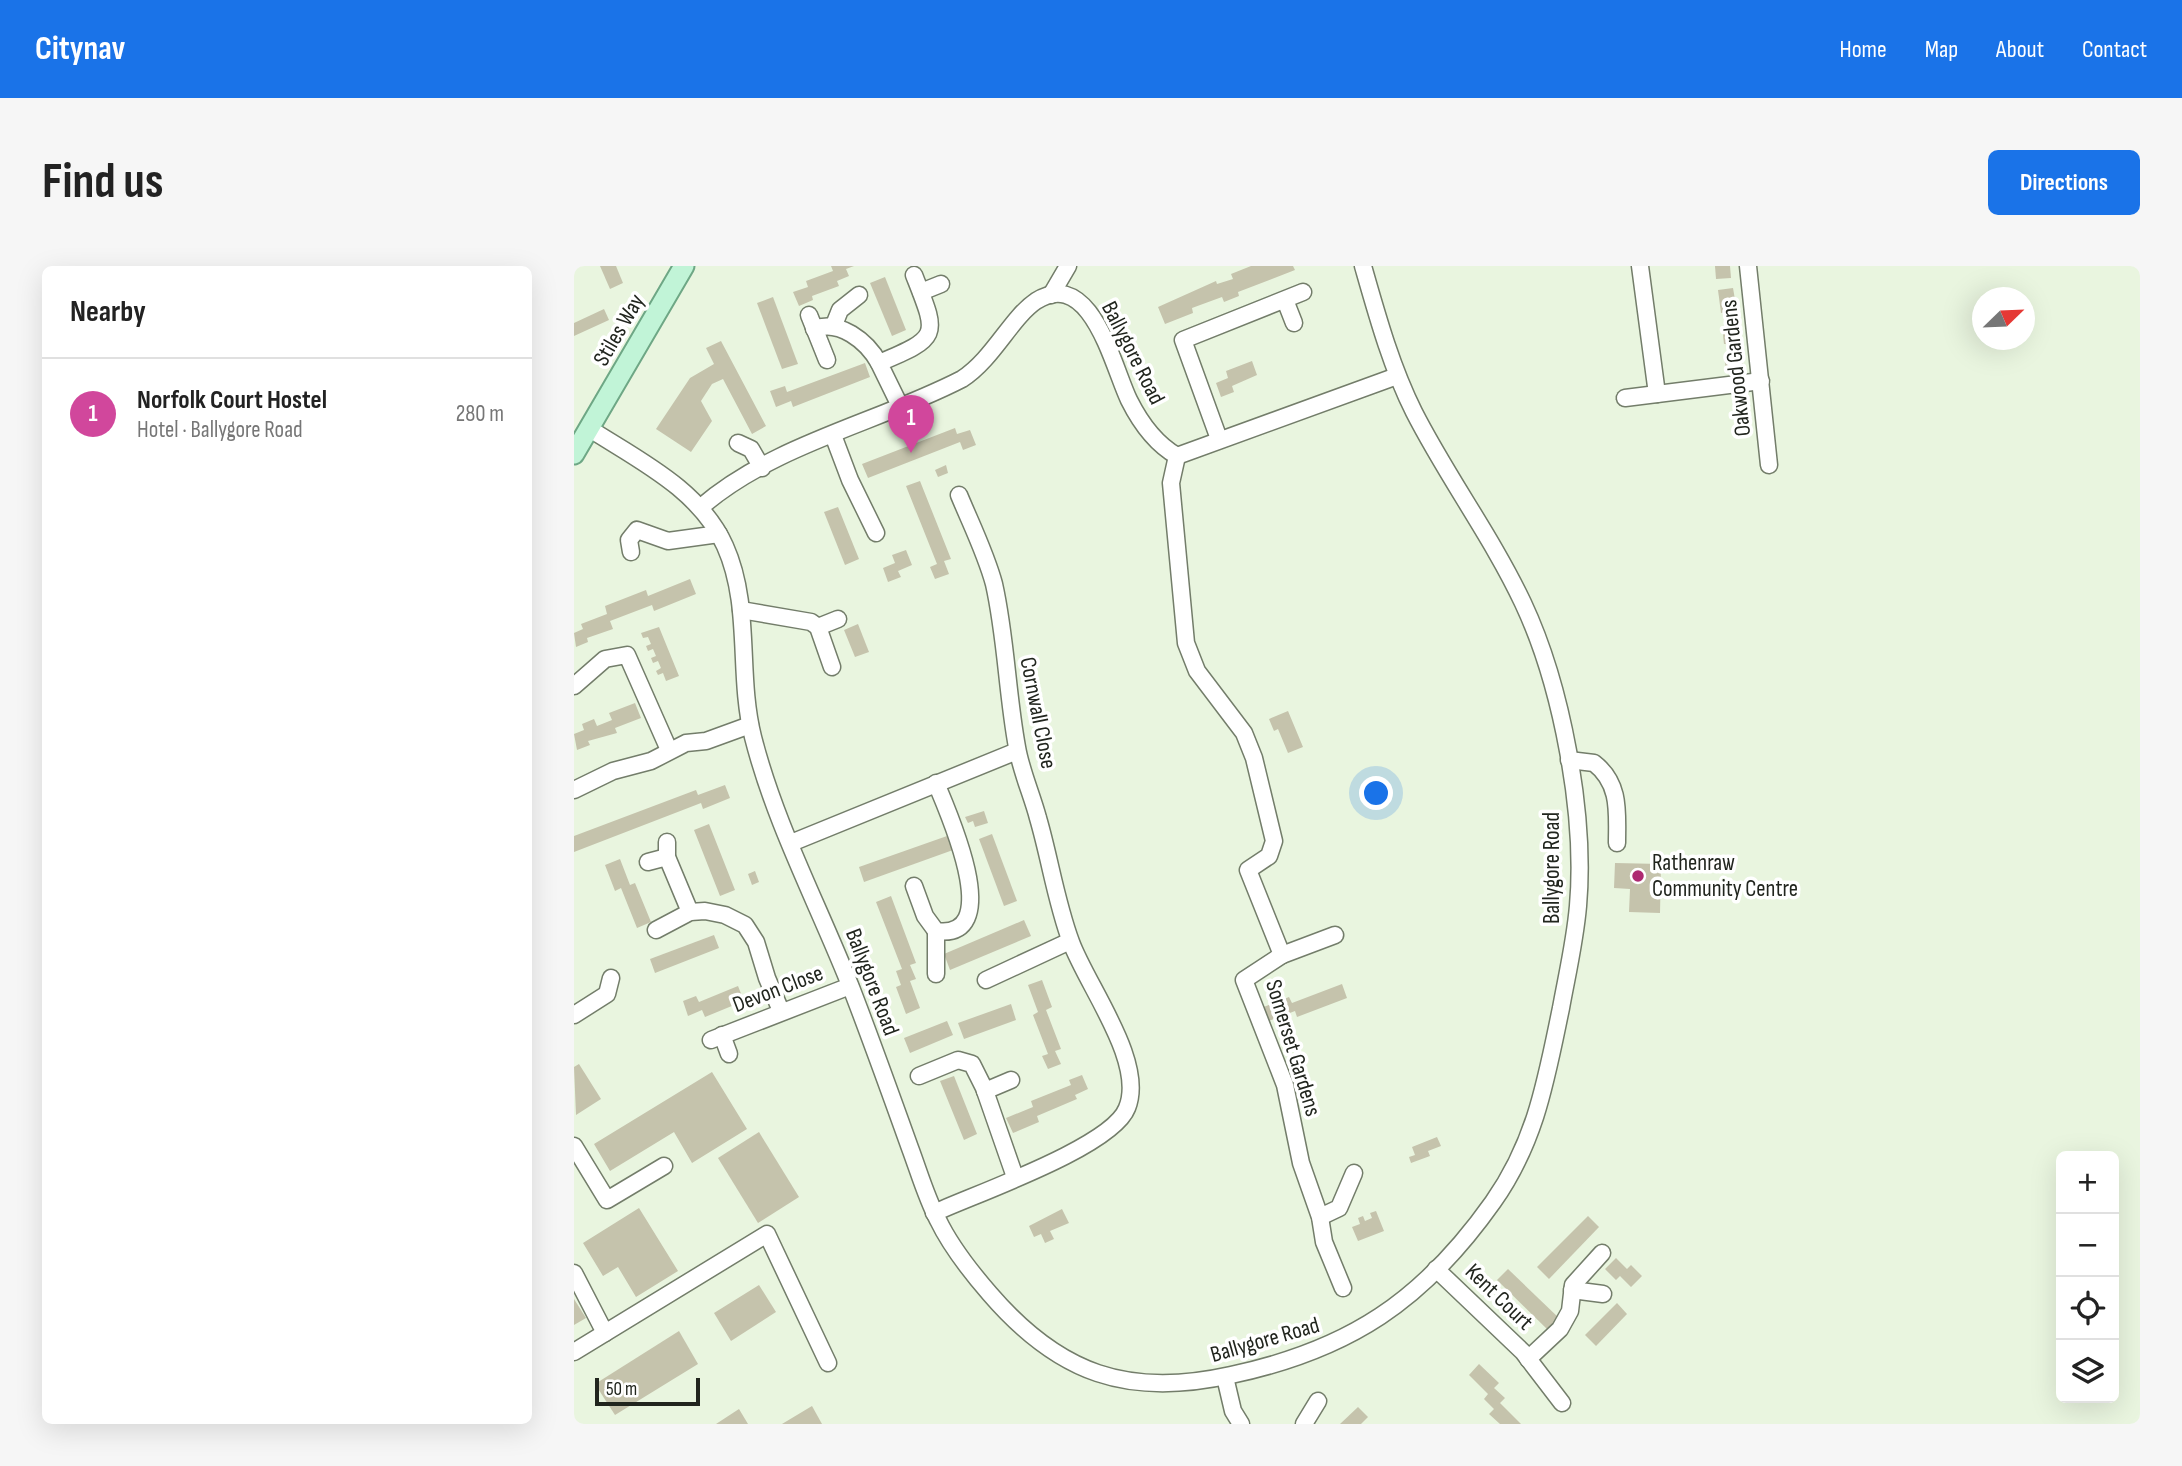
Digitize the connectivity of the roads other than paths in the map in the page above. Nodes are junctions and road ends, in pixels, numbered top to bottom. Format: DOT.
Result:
graph roads {
  1 [pos="684,266"];
  2 [pos="1068,266"];
  3 [pos="1363,266"];
  4 [pos="1640,266"];
  5 [pos="1748,266"];
  6 [pos="914,275"];
  7 [pos="942,284"];
  8 [pos="921,292"];
  9 [pos="1303,292"];
  10 [pos="859,295"];
  11 [pos="1051,295"];
  12 [pos="1285,300"];
  13 [pos="1294,323"];
  14 [pos="834,325"];
  15 [pos="828,360"];
  16 [pos="879,363"];
  17 [pos="1397,376"];
  18 [pos="1761,380"];
  19 [pos="1657,394"];
  20 [pos="1625,398"];
  21 [pos="900,406"];
  22 [pos="590,429"];
  23 [pos="833,435"];
  24 [pos="1220,439"];
  25 [pos="738,443"];
  26 [pos="574,454"];
  27 [pos="1177,456"];
  28 [pos="1769,465"];
  29 [pos="762,468"];
  30 [pos="959,495"];
  31 [pos="701,507"];
  32 [pos="876,533"];
  33 [pos="719,534"];
  34 [pos="631,552"];
  35 [pos="741,610"];
  36 [pos="838,619"];
  37 [pos="818,627"];
  38 [pos="832,667"];
  39 [pos="574,687"];
  40 [pos="750,725"];
  41 [pos="669,750"];
  42 [pos="1017,751"];
  43 [pos="1569,760"];
  44 [pos="936,783"];
  45 [pos="574,790"];
  46 [pos="791,843"];
  47 [pos="1617,843"];
  48 [pos="648,862"];
  49 [pos="914,886"];
  50 [pos="690,912"];
  51 [pos="656,930"];
  52 [pos="936,931"];
  53 [pos="1335,935"];
  54 [pos="1070,941"];
  55 [pos="1282,955"];
  56 [pos="936,974"];
  57 [pos="611,978"];
  58 [pos="986,980"];
  59 [pos="850,986"];
  60 [pos="781,1011"];
  61 [pos="574,1015"];
  62 [pos="729,1054"];
  63 [pos="919,1076"];
  64 [pos="1011,1080"];
  65 [pos="985,1090"];
  66 [pos="574,1146"];
  67 [pos="664,1166"];
  68 [pos="1354,1173"];
  69 [pos="1015,1177"];
  70 [pos="934,1213"];
  71 [pos="1321,1217"];
  72 [pos="1602,1253"];
  73 [pos="1436,1269"];
  74 [pos="574,1273"];
  75 [pos="1343,1288"];
  76 [pos="1572,1290"];
  77 [pos="1603,1294"];
  78 [pos="605,1333"];
  79 [pos="574,1352"];
  80 [pos="1528,1359"];
  81 [pos="828,1363"];
  82 [pos="1225,1377"];
  83 [pos="1318,1401"];
  84 [pos="1562,1403"];
  85 [pos="1241,1424"];
  86 [pos="1304,1424"];
  1 -- 22 [label="main road, Stiles Way"];
  2 -- 11 [label="street"];
  3 -- 17 [label="street, Ballygore Road"];
  4 -- 19 [label="street"];
  5 -- 18 [label="street, Oakwood Gardens"];
  6 -- 8 [label="street"];
  7 -- 8 [label="street"];
  8 -- 16 [label="street"];
  9 -- 12 [label="street"];
  10 -- 14 [label="street"];
  11 -- 21 [label="street"];
  11 -- 27 [label="street, Ballygore Road"];
  12 -- 13 [label="street"];
  12 -- 24 [label="street"];
  14 -- 15 [label="street"];
  14 -- 16 [label="street"];
  16 -- 21 [label="street"];
  17 -- 24 [label="street"];
  17 -- 43 [label="street, Ballygore Road"];
  18 -- 19 [label="street"];
  18 -- 28 [label="street, Oakwood Gardens"];
  19 -- 20 [label="street"];
  21 -- 23 [label="street"];
  22 -- 26 [label="main road, Stiles Way"];
  22 -- 31 [label="street, Ballygore Road"];
  23 -- 29 [label="street"];
  23 -- 32 [label="street"];
  24 -- 27 [label="street"];
  25 -- 29 [label="street"];
  27 -- 55 [label="street, Somerset Gardens"];
  29 -- 31 [label="street"];
  30 -- 42 [label="street, Cornwall Close"];
  31 -- 33 [label="street, Ballygore Road"];
  33 -- 34 [label="street"];
  33 -- 35 [label="street, Ballygore Road"];
  35 -- 37 [label="street"];
  35 -- 40 [label="street, Ballygore Road"];
  36 -- 37 [label="street"];
  37 -- 38 [label="street"];
  39 -- 41 [label="street"];
  40 -- 41 [label="street"];
  40 -- 46 [label="street, Ballygore Road"];
  41 -- 45 [label="street"];
  42 -- 44 [label="street"];
  42 -- 54 [label="street, Cornwall Close"];
  43 -- 47 [label="street"];
  43 -- 73 [label="street, Ballygore Road"];
  44 -- 46 [label="street"];
  44 -- 52 [label="street"];
  46 -- 59 [label="street, Ballygore Road"];
  48 -- 50 [label="street"];
  49 -- 52 [label="street"];
  50 -- 51 [label="street"];
  50 -- 60 [label="street"];
  52 -- 56 [label="street"];
  53 -- 55 [label="street"];
  54 -- 58 [label="street"];
  54 -- 69 [label="street, Cornwall Close"];
  55 -- 71 [label="street, Somerset Gardens"];
  57 -- 61 [label="street"];
  59 -- 60 [label="street, Devon Close"];
  59 -- 70 [label="street, Ballygore Road"];
  60 -- 62 [label="street, Devon Close"];
  63 -- 65 [label="street"];
  64 -- 65 [label="street"];
  65 -- 69 [label="street"];
  66 -- 67 [label="street"];
  68 -- 71 [label="street"];
  69 -- 70 [label="street, Cornwall Close"];
  70 -- 82 [label="street, Ballygore Road"];
  71 -- 75 [label="street, Somerset Gardens"];
  72 -- 76 [label="street, Kent Court"];
  73 -- 80 [label="street, Kent Court"];
  73 -- 82 [label="street, Ballygore Road"];
  74 -- 78 [label="street"];
  76 -- 77 [label="street"];
  76 -- 80 [label="street, Kent Court"];
  78 -- 79 [label="street"];
  78 -- 81 [label="street"];
  80 -- 84 [label="street, Kent Court"];
  82 -- 85 [label="street"];
  83 -- 86 [label="street"];
}
